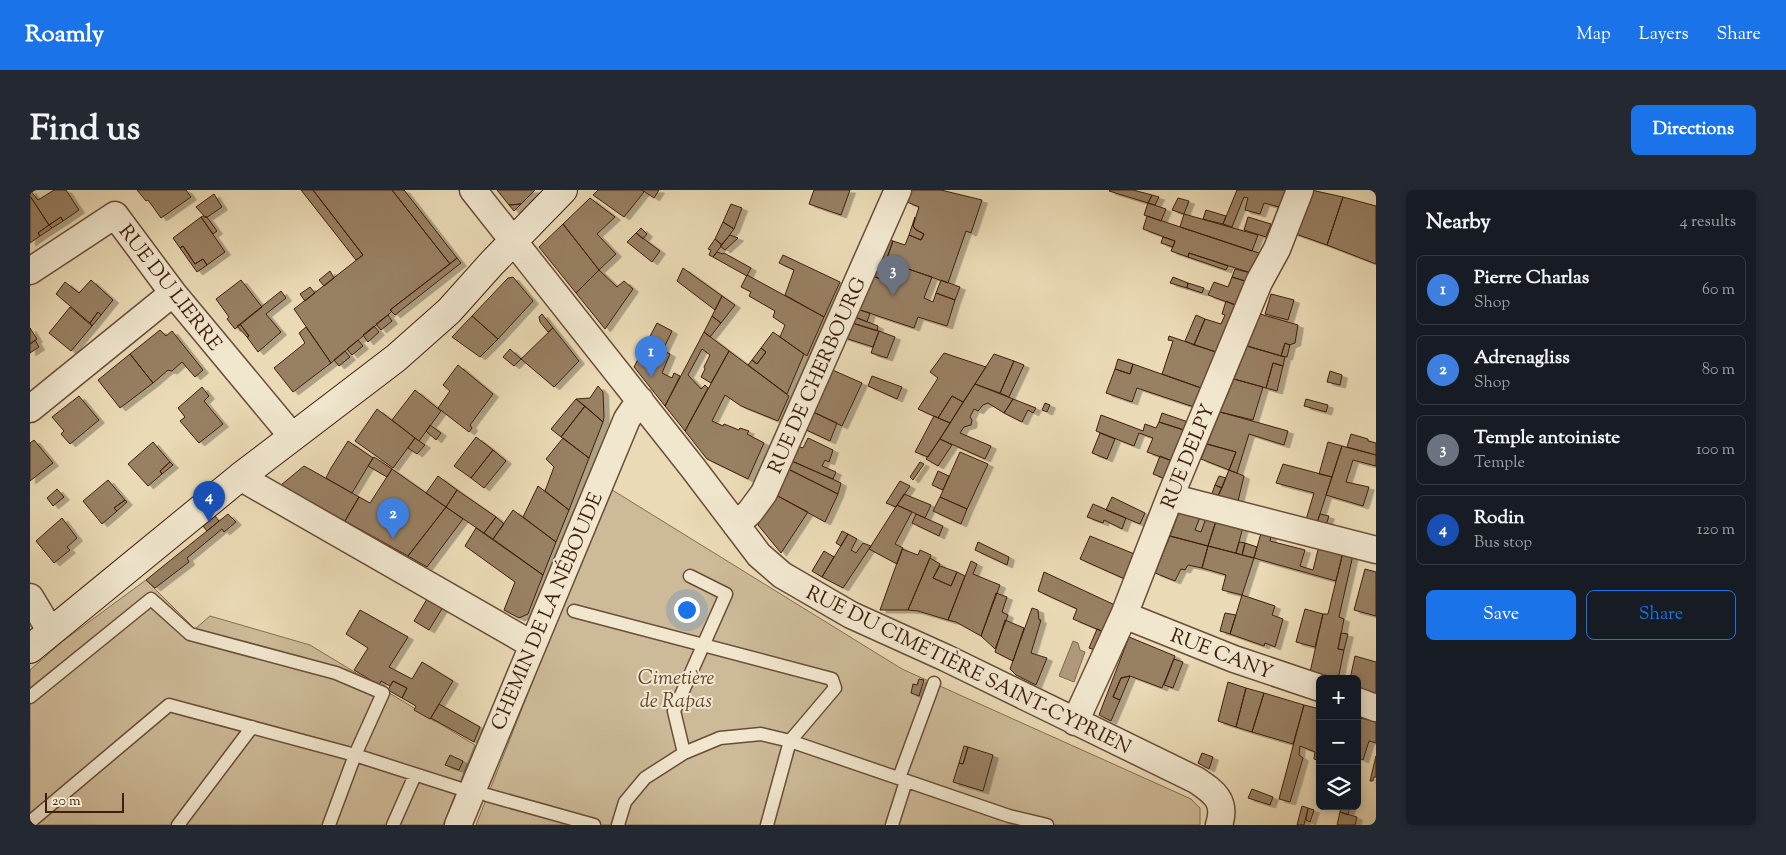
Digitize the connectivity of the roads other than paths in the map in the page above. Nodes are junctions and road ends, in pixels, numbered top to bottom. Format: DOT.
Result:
graph roads {
  1 [pos="473,190"];
  2 [pos="563,190"];
  3 [pos="898,190"];
  4 [pos="1300,190"];
  5 [pos="513,241"];
  6 [pos="30,271"];
  7 [pos="173,293"];
  8 [pos="640,400"];
  9 [pos="30,409"];
  10 [pos="292,436"];
  11 [pos="240,477"];
  12 [pos="1170,497"];
  13 [pos="736,525"];
  14 [pos="1376,550"];
  15 [pos="690,576"];
  16 [pos="30,597"];
  17 [pos="574,611"];
  18 [pos="1124,615"];
  19 [pos="51,632"];
  20 [pos="532,645"];
  21 [pos="703,645"];
  22 [pos="30,650"];
  23 [pos="934,683"];
  24 [pos="1316,687"];
  25 [pos="30,697"];
  26 [pos="1361,702"];
  27 [pos="1376,708"];
  28 [pos="1075,722"];
  29 [pos="252,727"];
  30 [pos="790,741"];
  31 [pos="684,753"];
  32 [pos="355,755"];
  33 [pos="414,775"];
  34 [pos="903,780"];
  35 [pos="458,788"];
  36 [pos="487,795"];
  37 [pos="1007,820"];
  38 [pos="30,822"];
  39 [pos="178,825"];
  40 [pos="328,825"];
  41 [pos="393,825"];
  42 [pos="458,825"];
  43 [pos="594,825"];
  44 [pos="618,825"];
  45 [pos="767,825"];
  46 [pos="892,825"];
  47 [pos="1047,825"];
  48 [pos="1219,825"];
  1 -- 5 [label="street, RUE DU CIMETIÈRE SAINT-CYPRIEN"];
  2 -- 5 [label="street"];
  3 -- 13 [label="street, RUE DE CHERBOURG"];
  4 -- 12 [label="street, RUE DELPY"];
  5 -- 8 [label="street, RUE DU CIMETIÈRE SAINT-CYPRIEN"];
  5 -- 10 [label="street"];
  6 -- 7 [label="street, RUE DU LIERRE"];
  7 -- 9 [label="street"];
  7 -- 10 [label="street, RUE DU LIERRE"];
  8 -- 13 [label="street, RUE DU CIMETIÈRE SAINT-CYPRIEN"];
  8 -- 20 [label="street, CHEMIN DE LA NÉBOUDE"];
  10 -- 11 [label="street"];
  11 -- 19 [label="street"];
  11 -- 20 [label="street"];
  12 -- 14 [label="street"];
  12 -- 18 [label="street, RUE DELPY"];
  13 -- 28 [label="street, RUE DU CIMETIÈRE SAINT-CYPRIEN"];
  15 -- 21 [label="lane"];
  16 -- 19 [label="street"];
  17 -- 21 [label="lane"];
  18 -- 24 [label="street, RUE CANY"];
  18 -- 28 [label="street, RUE DELPY"];
  19 -- 22 [label="street"];
  20 -- 42 [label="street, CHEMIN DE LA NÉBOUDE"];
  21 -- 30 [label="lane"];
  21 -- 31 [label="lane"];
  23 -- 34 [label="lane"];
  25 -- 32 [label="lane"];
  26 -- 27 [label="street"];
  28 -- 48 [label="street, RUE DU CIMETIÈRE SAINT-CYPRIEN"];
  29 -- 32 [label="lane"];
  29 -- 38 [label="lane"];
  29 -- 39 [label="lane"];
  30 -- 31 [label="lane"];
  30 -- 34 [label="lane"];
  30 -- 45 [label="lane"];
  31 -- 44 [label="lane"];
  32 -- 33 [label="lane"];
  32 -- 40 [label="lane"];
  33 -- 35 [label="lane"];
  33 -- 41 [label="lane"];
  34 -- 37 [label="lane"];
  34 -- 46 [label="lane"];
  36 -- 43 [label="lane"];
  37 -- 47 [label="lane"];
}
